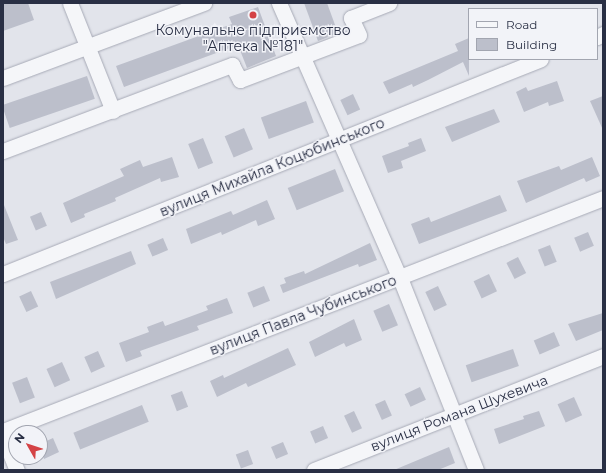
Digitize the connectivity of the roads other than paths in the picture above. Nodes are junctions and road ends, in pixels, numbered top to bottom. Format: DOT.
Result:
graph roads {
  1 [pos="70,3"];
  2 [pos="204,3"];
  3 [pos="279,3"];
  4 [pos="389,3"];
  5 [pos="87,46"];
  6 [pos="302,54"];
  7 [pos="538,60"];
  8 [pos="3,78"];
  9 [pos="112,111"];
  10 [pos="341,139"];
  11 [pos="3,151"];
  12 [pos="603,198"];
  13 [pos="3,274"];
  14 [pos="400,278"];
  15 [pos="603,356"];
  16 [pos="454,415"];
  17 [pos="3,431"];
  18 [pos="3,436"];
  19 [pos="17,470"];
  20 [pos="314,470"];
  21 [pos="476,470"];
  1 -- 5 [label="street"];
  2 -- 5 [label="street"];
  3 -- 6 [label="street"];
  4 -- 6 [label="street"];
  5 -- 8 [label="street"];
  5 -- 9 [label="street"];
  6 -- 9 [label="street"];
  6 -- 10 [label="street"];
  7 -- 10 [label="street, вулиця Михайла Коцюбинського"];
  9 -- 11 [label="street"];
  10 -- 13 [label="street, вулиця Михайла Коцюбинського"];
  10 -- 14 [label="street"];
  12 -- 14 [label="street, вулиця Павла Чубинського"];
  14 -- 16 [label="street"];
  14 -- 17 [label="street, вулиця Павла Чубинського"];
  15 -- 16 [label="street, вулиця Романа Шухевича"];
  16 -- 20 [label="street, вулиця Романа Шухевича"];
  16 -- 21 [label="street"];
  18 -- 19 [label="street"];
}
